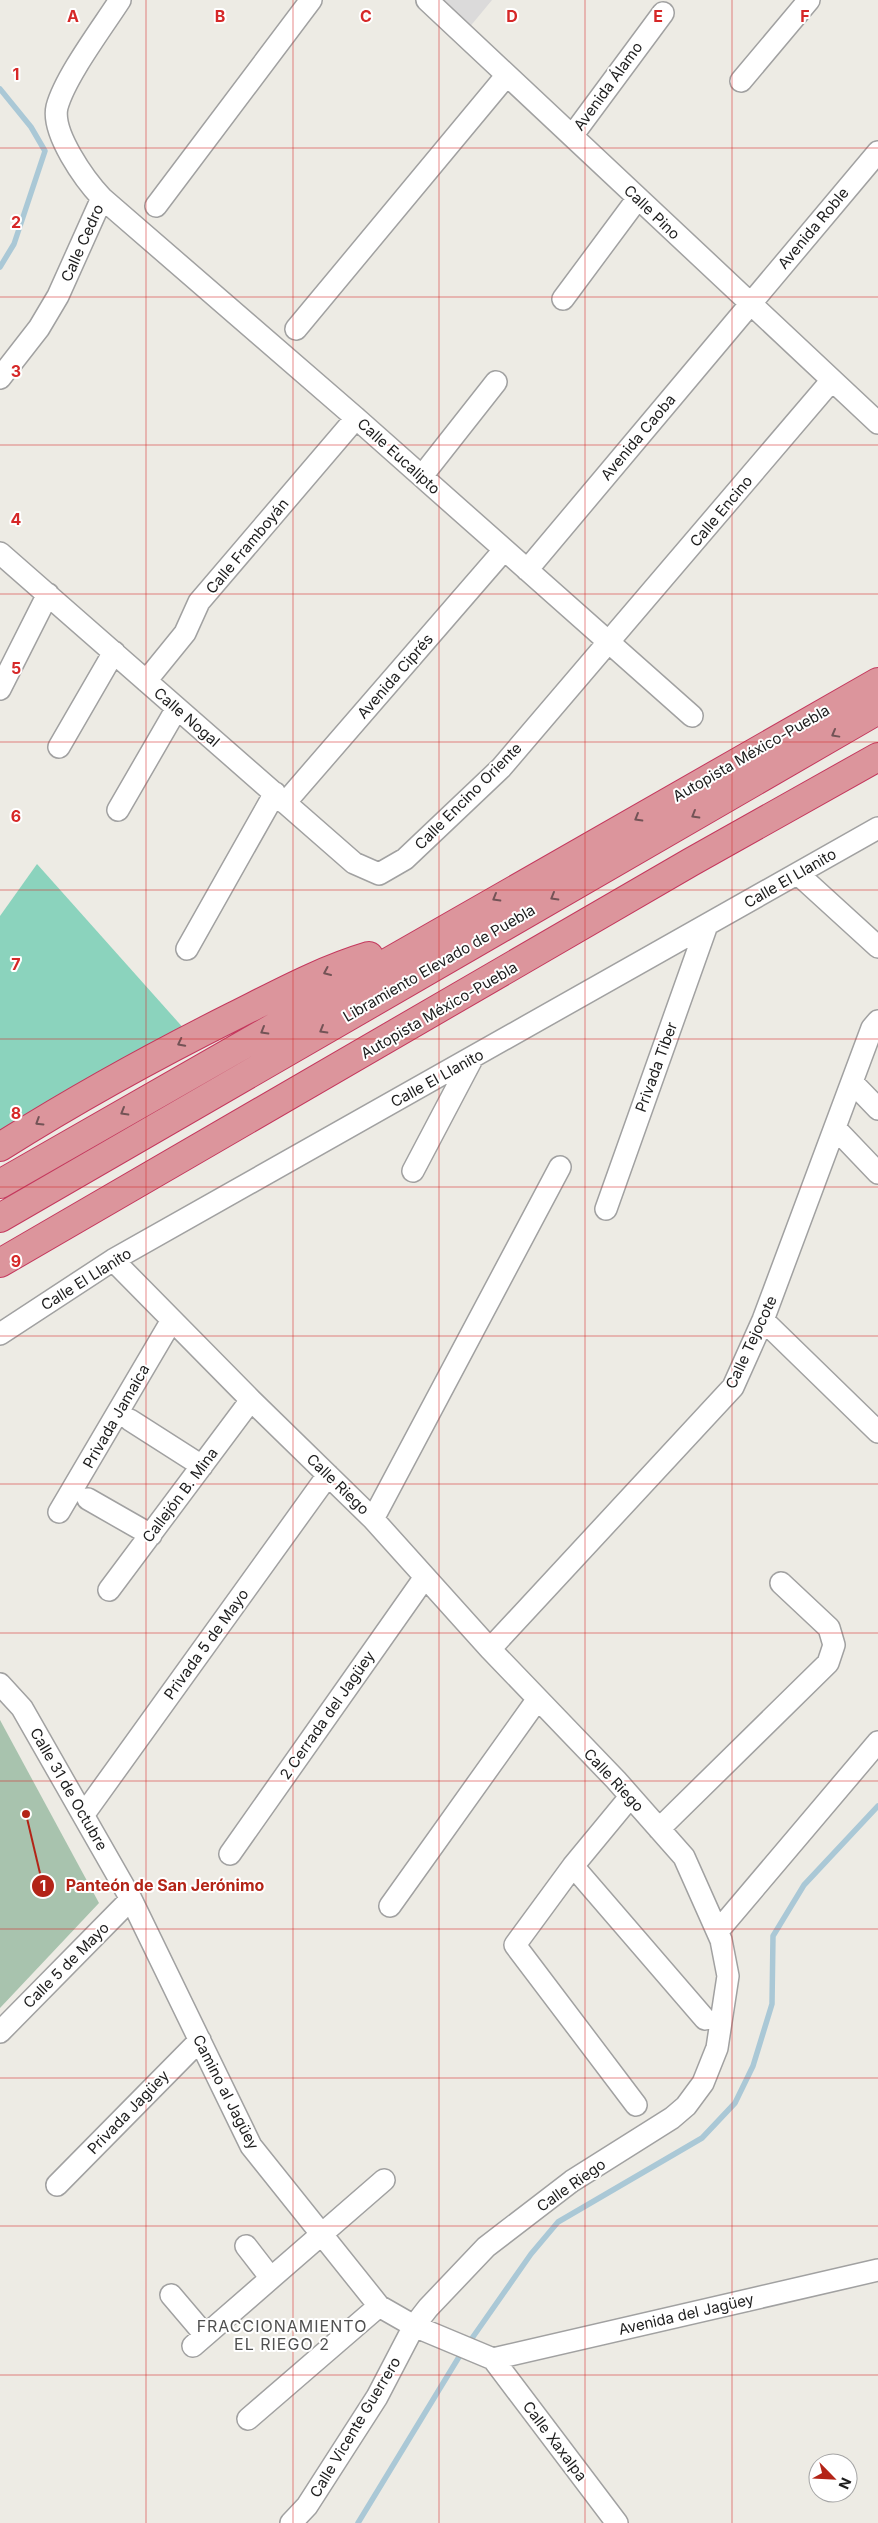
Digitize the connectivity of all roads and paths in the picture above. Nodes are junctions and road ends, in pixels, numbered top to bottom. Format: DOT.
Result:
graph roads {
  1 [pos="120,0"];
  2 [pos="311,0"];
  3 [pos="427,0"];
  4 [pos="809,0"];
  5 [pos="663,13"];
  6 [pos="507,75"];
  7 [pos="741,81"];
  8 [pos="572,136"];
  9 [pos="878,152"];
  10 [pos="102,198"];
  11 [pos="638,198"];
  12 [pos="156,206"];
  13 [pos="563,299"];
  14 [pos="749,304"];
  15 [pos="296,329"];
  16 [pos="0,378"];
  17 [pos="832,380"];
  18 [pos="496,382"];
  19 [pos="356,418"];
  20 [pos="878,423"];
  21 [pos="422,476"];
  22 [pos="504,550"];
  23 [pos="0,553"];
  24 [pos="527,570"];
  25 [pos="48,594"];
  26 [pos="609,642"];
  27 [pos="114,652"];
  28 [pos="146,681"];
  29 [pos="878,682"];
  30 [pos="0,689"];
  31 [pos="177,708"];
  32 [pos="878,710"];
  33 [pos="692,716"];
  34 [pos="878,742"];
  35 [pos="59,747"];
  36 [pos="878,756"];
  37 [pos="280,798"];
  38 [pos="118,810"];
  39 [pos="878,828"];
  40 [pos="379,874"];
  41 [pos="798,874"];
  42 [pos="707,925"];
  43 [pos="423,940"];
  44 [pos="878,948"];
  45 [pos="187,949"];
  46 [pos="878,1021"];
  47 [pos="473,1057"];
  48 [pos="852,1082"];
  49 [pos="878,1109"];
  50 [pos="835,1128"];
  51 [pos="0,1147"];
  52 [pos="560,1166"];
  53 [pos="413,1171"];
  54 [pos="878,1174"];
  55 [pos="0,1184"];
  56 [pos="606,1209"];
  57 [pos="0,1218"];
  58 [pos="0,1247"];
  59 [pos="113,1260"];
  60 [pos="0,1263"];
  61 [pos="172,1320"];
  62 [pos="763,1320"];
  63 [pos="0,1334"];
  64 [pos="251,1400"];
  65 [pos="130,1420"];
  66 [pos="878,1432"];
  67 [pos="202,1466"];
  68 [pos="328,1475"];
  69 [pos="88,1498"];
  70 [pos="59,1512"];
  71 [pos="373,1519"];
  72 [pos="150,1535"];
  73 [pos="425,1577"];
  74 [pos="781,1583"];
  75 [pos="109,1590"];
  76 [pos="490,1649"];
  77 [pos="0,1684"];
  78 [pos="538,1700"];
  79 [pos="878,1742"];
  80 [pos="630,1797"];
  81 [pos="84,1814"];
  82 [pos="659,1828"];
  83 [pos="230,1854"];
  84 [pos="573,1866"];
  85 [pos="131,1899"];
  86 [pos="390,1906"];
  87 [pos="718,1931"];
  88 [pos="705,2019"];
  89 [pos="0,2032"];
  90 [pos="200,2040"];
  91 [pos="636,2105"];
  92 [pos="384,2180"];
  93 [pos="57,2185"];
  94 [pos="320,2233"];
  95 [pos="246,2246"];
  96 [pos="878,2270"];
  97 [pos="270,2277"];
  98 [pos="171,2295"];
  99 [pos="379,2306"];
  100 [pos="414,2326"];
  101 [pos="487,2356"];
  102 [pos="248,2419"];
  103 [pos="291,2523"];
  104 [pos="617,2523"];
  1 -- 10 [label="street, Calle Cedro"];
  2 -- 12 [label="street"];
  3 -- 6 [label="street, Calle Pino"];
  4 -- 7 [label="street"];
  5 -- 8 [label="street, Avenida Álamo"];
  6 -- 8 [label="street, Calle Pino"];
  6 -- 15 [label="street"];
  8 -- 11 [label="street, Calle Pino"];
  9 -- 14 [label="street, Avenida Roble"];
  10 -- 16 [label="street, Calle Cedro"];
  10 -- 19 [label="street, Calle Eucalipto"];
  11 -- 13 [label="street"];
  11 -- 14 [label="street, Calle Pino"];
  14 -- 17 [label="street, Calle Pino"];
  14 -- 24 [label="street, Avenida Caoba"];
  17 -- 20 [label="street, Calle Pino"];
  17 -- 26 [label="street, Calle Encino"];
  18 -- 21 [label="street"];
  19 -- 21 [label="street, Calle Eucalipto"];
  19 -- 28 [label="street, Calle Framboyán"];
  21 -- 22 [label="street, Calle Eucalipto"];
  22 -- 24 [label="street, Calle Eucalipto"];
  22 -- 37 [label="street, Avenida Ciprés"];
  23 -- 25 [label="street, Calle Nogal"];
  24 -- 26 [label="street, Calle Eucalipto"];
  25 -- 27 [label="street, Calle Nogal"];
  25 -- 30 [label="street"];
  26 -- 33 [label="street, Calle Eucalipto"];
  26 -- 40 [label="street, Calle Encino Oriente"];
  27 -- 28 [label="street, Calle Nogal"];
  27 -- 35 [label="street"];
  28 -- 31 [label="street, Calle Nogal"];
  29 -- 43 [label="highway, Autopista México-Puebla, one-way"];
  31 -- 37 [label="street, Calle Nogal"];
  31 -- 38 [label="street"];
  32 -- 57 [label="highway, Libramiento Elevado de Puebla, one-way"];
  34 -- 58 [label="highway, Libramiento Elevado de Puebla"];
  36 -- 60 [label="highway, Autopista México-Puebla"];
  37 -- 40 [label="street, Calle Nogal"];
  37 -- 45 [label="street, Avenida Ciprés"];
  39 -- 41 [label="street, Calle El Llanito"];
  41 -- 42 [label="street, Calle El Llanito"];
  41 -- 44 [label="street"];
  42 -- 47 [label="street, Calle El Llanito"];
  42 -- 56 [label="street, Privada Tiber"];
  43 -- 51 [label="highway, one-way"];
  43 -- 55 [label="highway, Autopista México-Puebla, one-way"];
  46 -- 48 [label="street, Calle Tejocote"];
  47 -- 53 [label="street"];
  47 -- 59 [label="street, Calle El Llanito"];
  48 -- 49 [label="street"];
  48 -- 50 [label="street, Calle Tejocote"];
  50 -- 54 [label="street"];
  50 -- 62 [label="street, Calle Tejocote"];
  52 -- 71 [label="street"];
  59 -- 61 [label="street, Calle Riego"];
  59 -- 63 [label="street, Calle El Llanito"];
  61 -- 64 [label="street, Calle Riego"];
  61 -- 70 [label="street, Privada Jamaica"];
  62 -- 66 [label="street"];
  62 -- 76 [label="street, Calle Tejocote"];
  64 -- 67 [label="street, Callejón B. Mina"];
  64 -- 68 [label="street, Calle Riego"];
  65 -- 67 [label="street"];
  67 -- 72 [label="street, Callejón B. Mina"];
  68 -- 71 [label="street, Calle Riego"];
  68 -- 81 [label="street, Privada 5 de Mayo"];
  69 -- 72 [label="street"];
  71 -- 73 [label="street, Calle Riego"];
  72 -- 75 [label="street, Callejón B. Mina"];
  73 -- 76 [label="street, Calle Riego"];
  73 -- 83 [label="street, 2 Cerrada del Jagüey"];
  74 -- 82 [label="street"];
  76 -- 78 [label="street, Calle Riego"];
  77 -- 81 [label="street, Calle 31 de Octubre"];
  78 -- 80 [label="street, Calle Riego"];
  78 -- 86 [label="street"];
  79 -- 87 [label="street"];
  80 -- 82 [label="street, Calle Riego"];
  80 -- 84 [label="street"];
  81 -- 85 [label="street, Calle 31 de Octubre"];
  82 -- 87 [label="street, Calle Riego"];
  84 -- 88 [label="street"];
  84 -- 91 [label="street"];
  85 -- 89 [label="street, Calle 5 de Mayo"];
  85 -- 90 [label="street, Camino al Jagüey"];
  87 -- 100 [label="street, Calle Riego"];
  90 -- 93 [label="street, Privada Jagüey"];
  90 -- 94 [label="street, Camino al Jagüey"];
  92 -- 94 [label="street"];
  94 -- 97 [label="street"];
  94 -- 99 [label="street, Camino al Jagüey"];
  95 -- 97 [label="street"];
  96 -- 101 [label="street, Avenida del Jagüey"];
  97 -- 98 [label="street"];
  99 -- 100 [label="street, Camino al Jagüey"];
  99 -- 102 [label="street"];
  100 -- 101 [label="street"];
  100 -- 103 [label="street, Calle Vicente Guerrero"];
  101 -- 104 [label="street, Calle Xaxalpa"];
}
